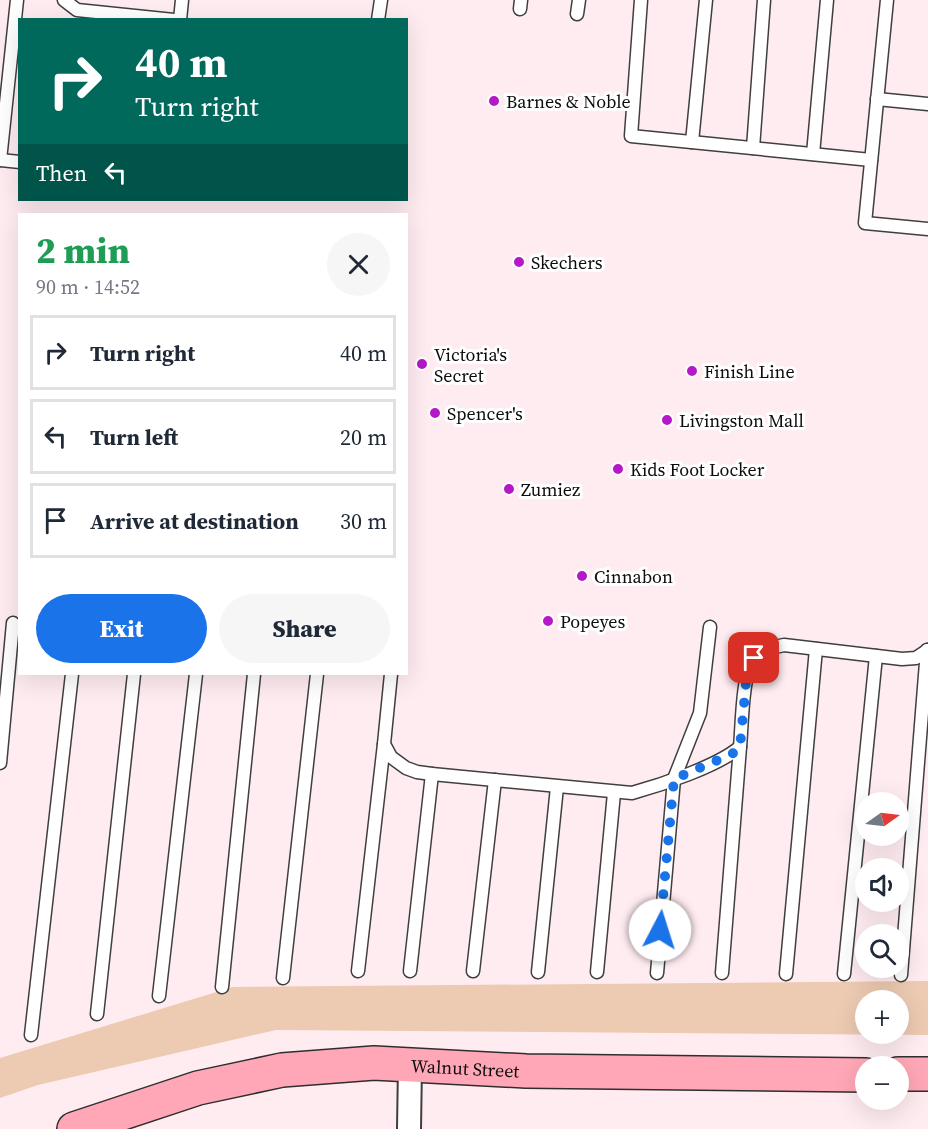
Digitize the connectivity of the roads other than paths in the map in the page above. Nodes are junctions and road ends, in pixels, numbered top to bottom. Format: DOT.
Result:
graph roads {
  1 [pos="17,0"];
  2 [pos="64,0"];
  3 [pos="182,0"];
  4 [pos="381,0"];
  5 [pos="579,0"];
  6 [pos="641,0"];
  7 [pos="706,0"];
  8 [pos="764,0"];
  9 [pos="827,0"];
  10 [pos="887,0"];
  11 [pos="578,14"];
  12 [pos="76,15"];
  13 [pos="137,18"];
  14 [pos="180,18"];
  15 [pos="378,18"];
  16 [pos="877,99"];
  17 [pos="928,104"];
  18 [pos="692,142"];
  19 [pos="753,148"];
  20 [pos="813,154"];
  21 [pos="0,160"];
  22 [pos="871,160"];
  23 [pos="18,162"];
  24 [pos="928,229"];
  25 [pos="0,621"];
  26 [pos="16,623"];
  27 [pos="710,627"];
  28 [pos="816,649"];
  29 [pos="928,650"];
  30 [pos="876,656"];
  31 [pos="72,675"];
  32 [pos="134,675"];
  33 [pos="196,675"];
  34 [pos="254,675"];
  35 [pos="317,675"];
  36 [pos="391,675"];
  37 [pos="384,744"];
  38 [pos="740,747"];
  39 [pos="0,763"];
  40 [pos="432,774"];
  41 [pos="674,779"];
  42 [pos="495,780"];
  43 [pos="557,787"];
  44 [pos="614,793"];
  45 [pos="906,924"];
  46 [pos="358,971"];
  47 [pos="410,971"];
  48 [pos="473,971"];
  49 [pos="538,972"];
  50 [pos="597,972"];
  51 [pos="657,973"];
  52 [pos="722,973"];
  53 [pos="786,974"];
  54 [pos="844,974"];
  55 [pos="283,978"];
  56 [pos="222,987"];
  57 [pos="159,996"];
  58 [pos="98,1014"];
  59 [pos="31,1035"];
  60 [pos="410,1065"];
  61 [pos="909,1074"];
  62 [pos="928,1074"];
  63 [pos="855,1075"];
  64 [pos="74,1129"];
  65 [pos="410,1129"];
  1 -- 21 [label="lane"];
  2 -- 12 [label="lane"];
  3 -- 14 [label="lane"];
  4 -- 15 [label="lane"];
  5 -- 11 [label="lane"];
  6 -- 18 [label="lane"];
  7 -- 18 [label="lane"];
  8 -- 19 [label="lane"];
  9 -- 20 [label="lane"];
  10 -- 16 [label="lane"];
  12 -- 13 [label="lane"];
  16 -- 17 [label="lane"];
  16 -- 22 [label="lane"];
  18 -- 19 [label="lane"];
  19 -- 20 [label="lane"];
  20 -- 22 [label="lane"];
  21 -- 23 [label="lane"];
  22 -- 24 [label="lane"];
  25 -- 26 [label="lane"];
  26 -- 39 [label="lane"];
  27 -- 41 [label="lane"];
  28 -- 30 [label="lane"];
  28 -- 38 [label="lane"];
  28 -- 53 [label="lane"];
  29 -- 30 [label="lane"];
  29 -- 45 [label="lane"];
  30 -- 54 [label="lane"];
  31 -- 59 [label="lane"];
  32 -- 58 [label="lane"];
  33 -- 57 [label="lane"];
  34 -- 56 [label="lane"];
  35 -- 55 [label="lane"];
  36 -- 37 [label="lane"];
  37 -- 40 [label="lane"];
  37 -- 46 [label="lane"];
  38 -- 41 [label="lane"];
  38 -- 52 [label="lane"];
  40 -- 42 [label="lane"];
  40 -- 47 [label="lane"];
  41 -- 44 [label="lane"];
  41 -- 51 [label="lane"];
  42 -- 43 [label="lane"];
  42 -- 48 [label="lane"];
  43 -- 44 [label="lane"];
  43 -- 49 [label="lane"];
  44 -- 50 [label="lane"];
  60 -- 63 [label="street, Walnut Street"];
  60 -- 64 [label="street, Walnut Street"];
  60 -- 65 [label="street"];
  61 -- 62 [label="street"];
}
